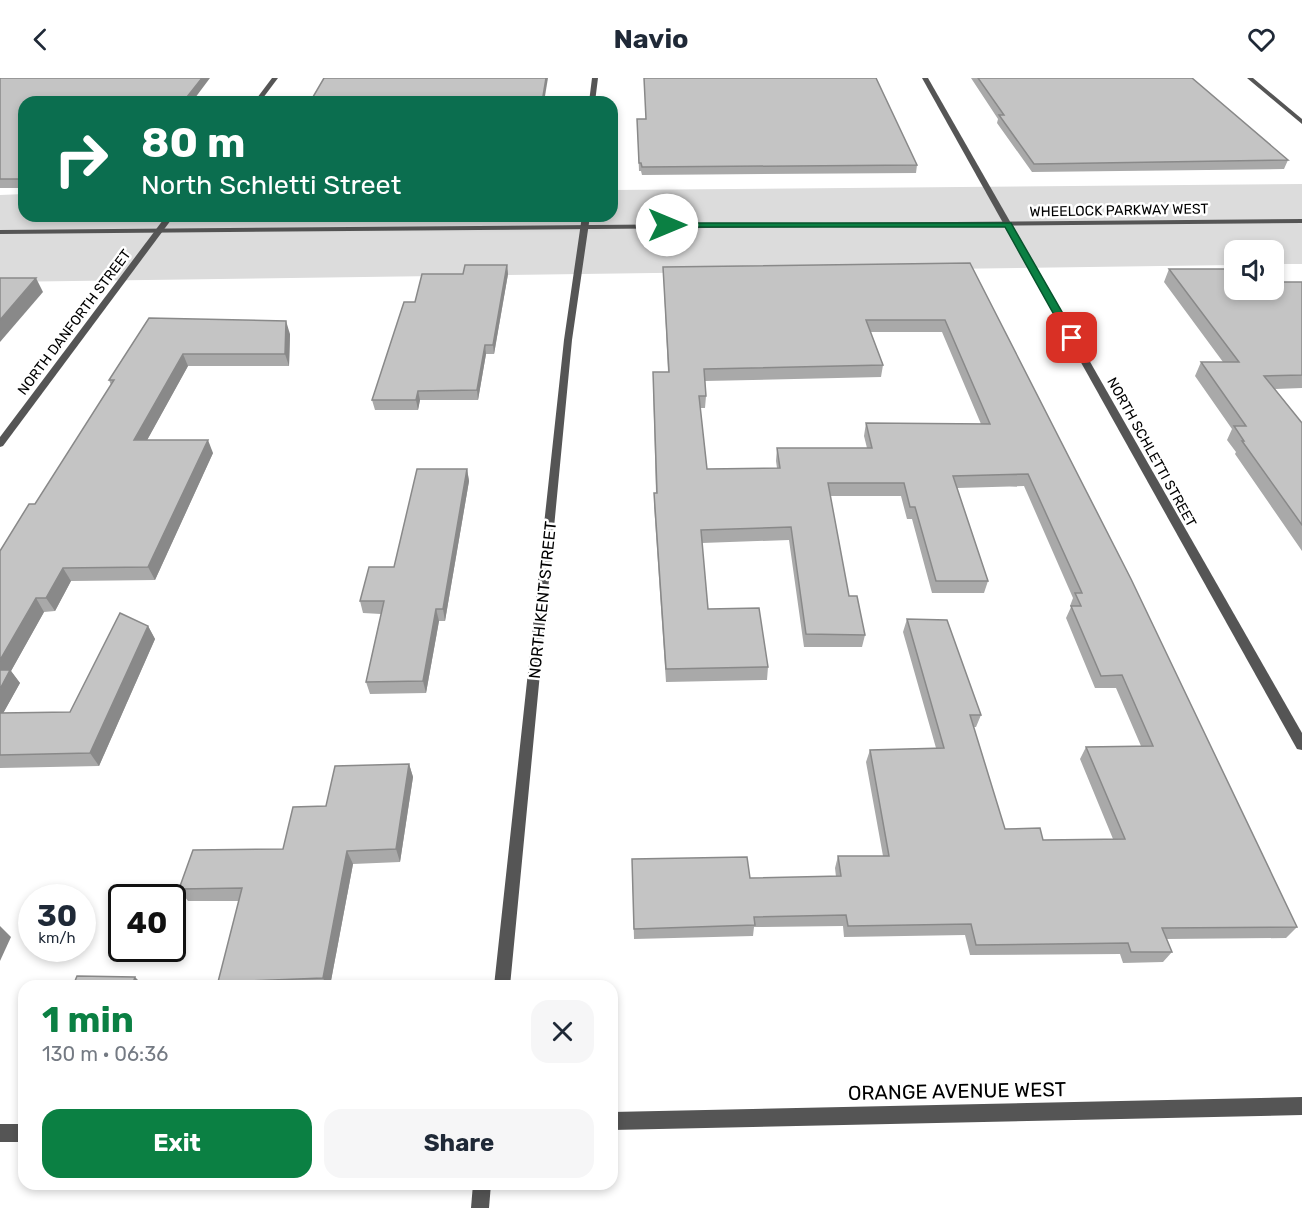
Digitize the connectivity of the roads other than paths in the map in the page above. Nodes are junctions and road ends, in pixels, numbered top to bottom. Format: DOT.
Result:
graph roads {
  1 [pos="275,78"];
  2 [pos="595,78"];
  3 [pos="925,78"];
  4 [pos="1250,78"];
  5 [pos="262,96"];
  6 [pos="593,96"];
  7 [pos="1302,122"];
  8 [pos="1302,221"];
  9 [pos="166,222"];
  10 [pos="585,222"];
  11 [pos="1008,225"];
  12 [pos="584,226"];
  13 [pos="160,230"];
  14 [pos="0,232"];
  15 [pos="0,444"];
  16 [pos="1302,745"];
  17 [pos="503,980"];
  18 [pos="1302,1106"];
  19 [pos="618,1121"];
  20 [pos="0,1133"];
  21 [pos="18,1133"];
  22 [pos="482,1190"];
  23 [pos="480,1208"];
  1 -- 5 [label="street"];
  2 -- 6 [label="street"];
  3 -- 11 [label="street, NORTH SCHLETTI STREET"];
  4 -- 7 [label="street"];
  8 -- 11 [label="street, WHEELOCK PARKWAY WEST"];
  9 -- 13 [label="street, NORTH DANFORTH STREET"];
  10 -- 12 [label="street, NORTH KENT STREET"];
  11 -- 12 [label="street, WHEELOCK PARKWAY WEST"];
  11 -- 16 [label="street, NORTH SCHLETTI STREET"];
  12 -- 13 [label="street, WHEELOCK PARKWAY WEST"];
  12 -- 17 [label="street, NORTH KENT STREET"];
  13 -- 14 [label="street, WHEELOCK PARKWAY WEST"];
  13 -- 15 [label="street, NORTH DANFORTH STREET"];
  18 -- 19 [label="street, ORANGE AVENUE WEST"];
  20 -- 21 [label="street"];
  22 -- 23 [label="street"];
}
